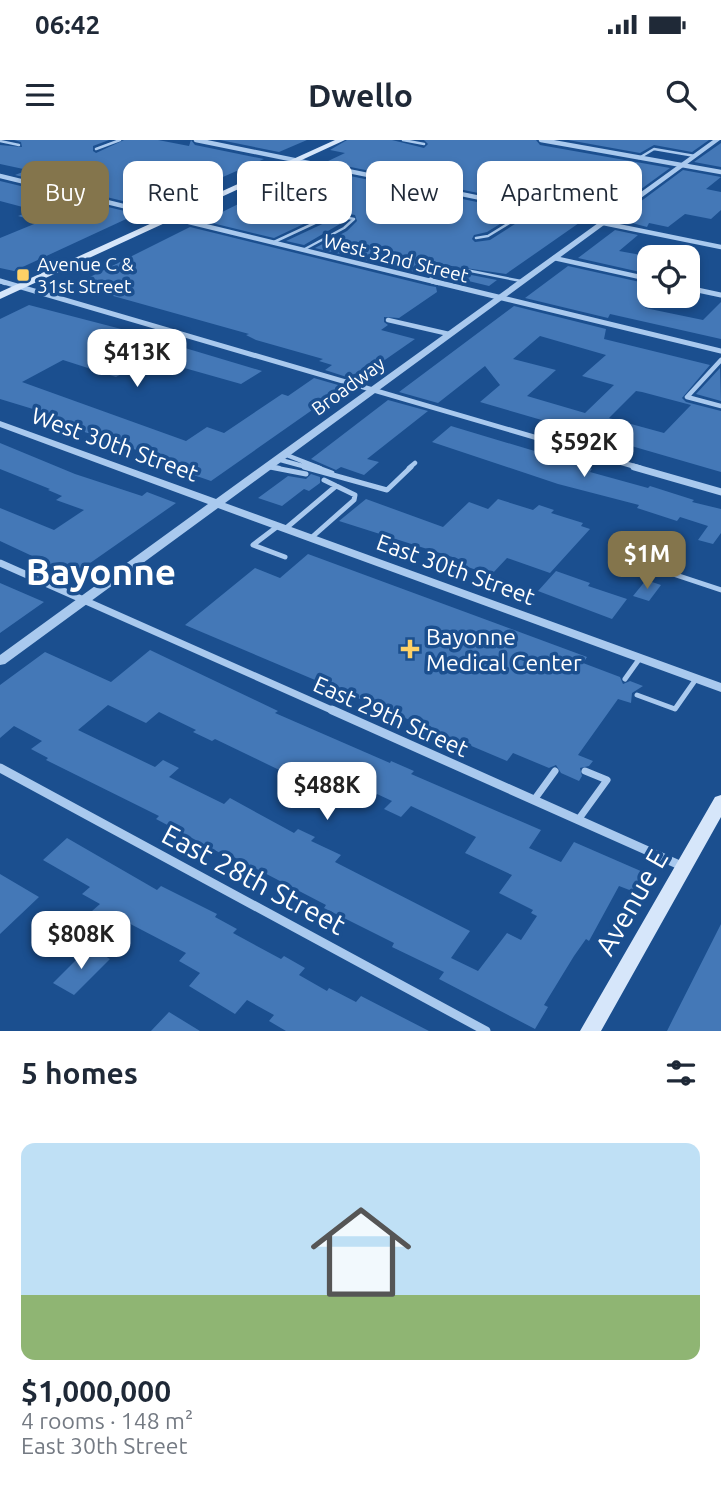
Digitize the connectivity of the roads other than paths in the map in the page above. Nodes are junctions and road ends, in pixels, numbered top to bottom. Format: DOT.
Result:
graph roads {
  1 [pos="120,140"];
  2 [pos="196,140"];
  3 [pos="341,140"];
  4 [pos="403,140"];
  5 [pos="541,140"];
  6 [pos="717,140"];
  7 [pos="0,141"];
  8 [pos="424,144"];
  9 [pos="19,145"];
  10 [pos="96,149"];
  11 [pos="695,156"];
  12 [pos="639,158"];
  13 [pos="296,160"];
  14 [pos="682,165"];
  15 [pos="721,172"];
  16 [pos="0,176"];
  17 [pos="642,193"];
  18 [pos="223,194"];
  19 [pos="477,198"];
  20 [pos="123,206"];
  21 [pos="160,224"];
  22 [pos="198,224"];
  23 [pos="508,224"];
  24 [pos="598,224"];
  25 [pos="611,224"];
  26 [pos="476,238"];
  27 [pos="274,242"];
  28 [pos="721,247"];
  29 [pos="303,250"];
  30 [pos="554,258"];
  31 [pos="637,276"];
  32 [pos="428,280"];
  33 [pos="0,281"];
  34 [pos="521,281"];
  35 [pos="20,287"];
  36 [pos="700,291"];
  37 [pos="721,295"];
  38 [pos="0,296"];
  39 [pos="499,298"];
  40 [pos="388,320"];
  41 [pos="449,334"];
  42 [pos="721,351"];
  43 [pos="721,359"];
  44 [pos="372,390"];
  45 [pos="721,406"];
  46 [pos="0,425"];
  47 [pos="281,456"];
  48 [pos="415,463"];
  49 [pos="267,466"];
  50 [pos="303,476"];
  51 [pos="321,482"];
  52 [pos="334,486"];
  53 [pos="721,492"];
  54 [pos="216,503"];
  55 [pos="281,527"];
  56 [pos="311,538"];
  57 [pos="285,557"];
  58 [pos="0,563"];
  59 [pos="664,571"];
  60 [pos="721,590"];
  61 [pos="84,599"];
  62 [pos="640,659"];
  63 [pos="0,661"];
  64 [pos="625,679"];
  65 [pos="696,679"];
  66 [pos="721,688"];
  67 [pos="637,695"];
  68 [pos="0,768"];
  69 [pos="555,771"];
  70 [pos="585,771"];
  71 [pos="534,800"];
  72 [pos="721,801"];
  73 [pos="578,820"];
  74 [pos="684,867"];
  75 [pos="486,1031"];
  76 [pos="590,1031"];
  1 -- 10 [label="lane"];
  2 -- 13 [label="street"];
  3 -- 13 [label="main road"];
  4 -- 8 [label="lane"];
  5 -- 12 [label="street"];
  6 -- 11 [label="street, Broadway"];
  7 -- 9 [label="lane"];
  11 -- 12 [label="lane"];
  11 -- 14 [label="street, Broadway"];
  12 -- 14 [label="street"];
  13 -- 18 [label="main road"];
  13 -- 19 [label="street"];
  14 -- 15 [label="street"];
  14 -- 17 [label="street, Broadway"];
  16 -- 20 [label="street, West 32nd Street"];
  21 -- 35 [label="main road"];
  22 -- 27 [label="street, West 32nd Street"];
  23 -- 26 [label="lane"];
  24 -- 30 [label="street, Broadway"];
  25 -- 28 [label="street"];
  27 -- 29 [label="street, West 32nd Street"];
  27 -- 29 [label="lane"];
  29 -- 32 [label="street, West 32nd Street"];
  30 -- 31 [label="street"];
  30 -- 34 [label="street, Broadway"];
  32 -- 34 [label="lane"];
  32 -- 39 [label="street, West 32nd Street"];
  33 -- 35 [label="street"];
  34 -- 39 [label="street, Broadway"];
  35 -- 38 [label="main road"];
  35 -- 44 [label="street"];
  36 -- 37 [label="street"];
  39 -- 41 [label="street, Broadway"];
  39 -- 42 [label="street, West 32nd Street"];
  40 -- 41 [label="lane"];
  41 -- 44 [label="street, Broadway"];
  43 -- 45 [label="lane"];
  44 -- 47 [label="street, Broadway"];
  44 -- 53 [label="street"];
  46 -- 54 [label="street, West 30th Street"];
  47 -- 48 [label="lane"];
  47 -- 49 [label="street, Broadway"];
  49 -- 50 [label="lane"];
  49 -- 54 [label="street, Broadway"];
  51 -- 52 [label="lane"];
  52 -- 55 [label="lane"];
  52 -- 56 [label="lane"];
  54 -- 55 [label="street, East 30th Street"];
  54 -- 61 [label="street, Broadway"];
  55 -- 56 [label="street, East 30th Street"];
  55 -- 57 [label="lane"];
  56 -- 62 [label="street, East 30th Street"];
  58 -- 61 [label="street, East 29th Street"];
  59 -- 60 [label="lane"];
  61 -- 63 [label="street, Broadway"];
  61 -- 71 [label="street, East 29th Street"];
  62 -- 64 [label="lane"];
  62 -- 65 [label="street, East 30th Street"];
  65 -- 66 [label="street, East 30th Street"];
  65 -- 67 [label="lane"];
  68 -- 75 [label="street, East 28th Street"];
  69 -- 71 [label="lane"];
  70 -- 73 [label="lane"];
  71 -- 73 [label="street, East 29th Street"];
  72 -- 74 [label="main road, Avenue E"];
  73 -- 74 [label="street, East 29th Street"];
  74 -- 76 [label="main road, Avenue E"];
}
